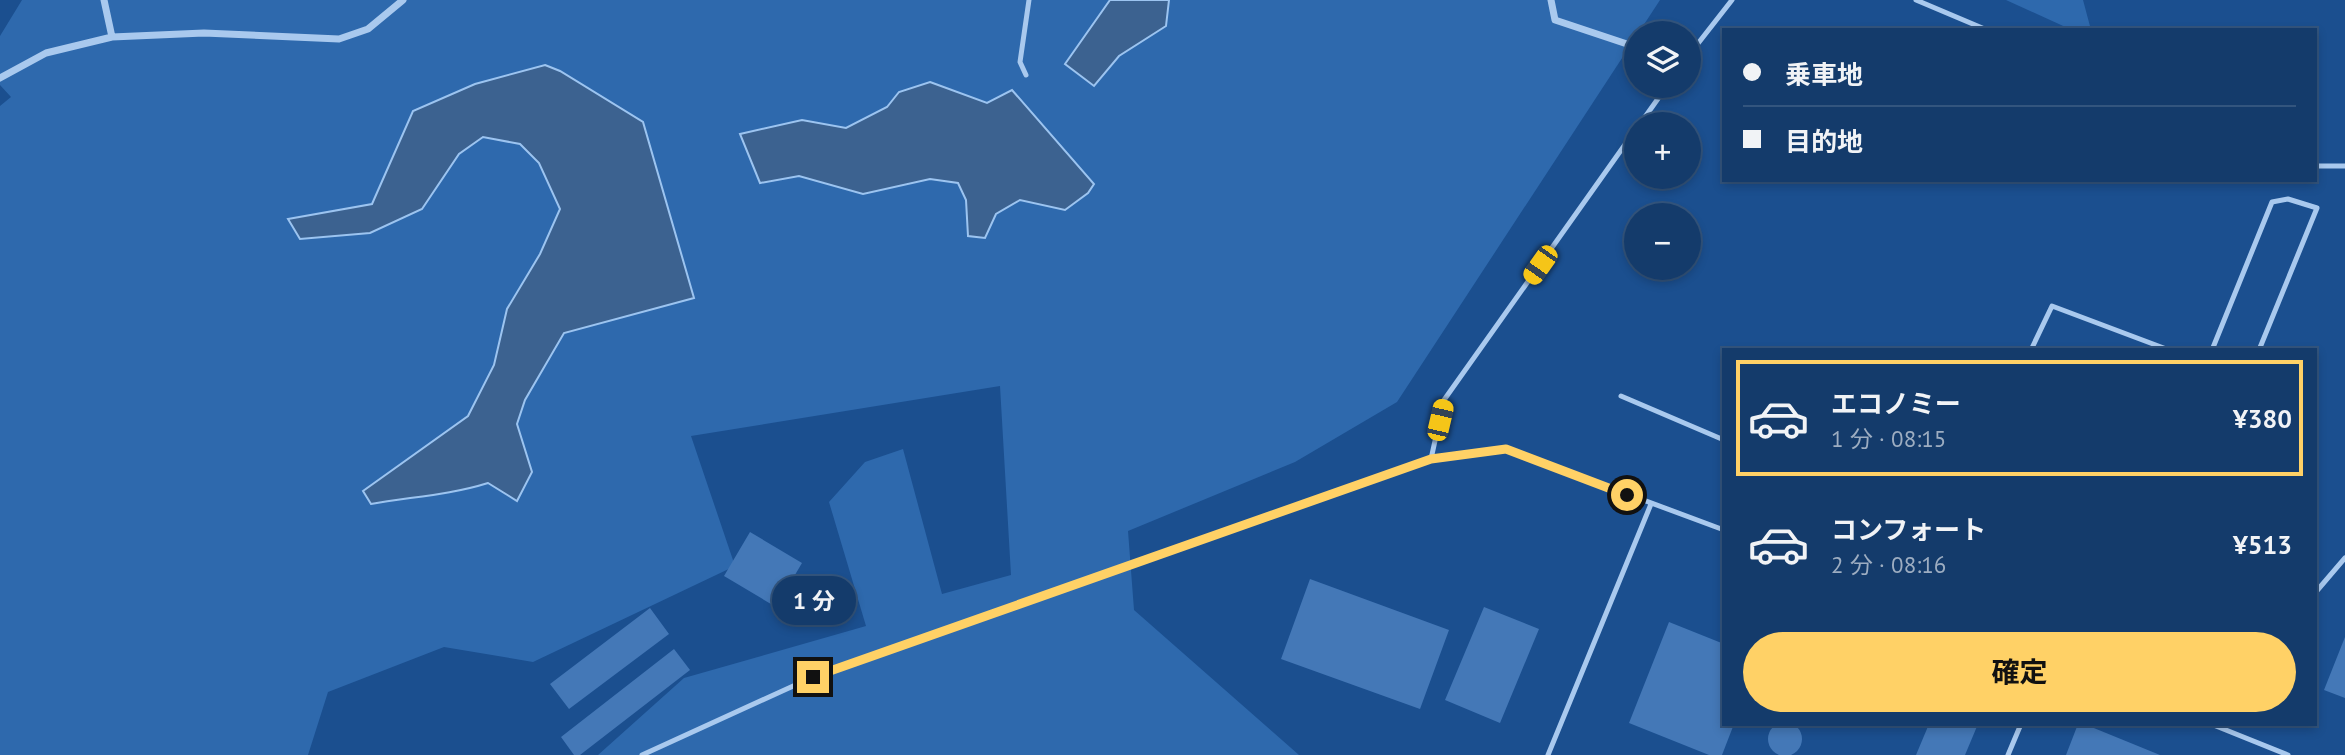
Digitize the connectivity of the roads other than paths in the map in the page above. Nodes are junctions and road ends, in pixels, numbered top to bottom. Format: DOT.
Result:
graph roads {
  1 [pos="104,0"];
  2 [pos="403,0"];
  3 [pos="1029,0"];
  4 [pos="1551,0"];
  5 [pos="1732,0"];
  6 [pos="1916,0"];
  7 [pos="1982,28"];
  8 [pos="112,37"];
  9 [pos="1701,40"];
  10 [pos="1624,43"];
  11 [pos="1026,75"];
  12 [pos="0,78"];
  13 [pos="1624,146"];
  14 [pos="2317,166"];
  15 [pos="2345,166"];
  16 [pos="2032,348"];
  17 [pos="2164,348"];
  18 [pos="2213,348"];
  19 [pos="2260,348"];
  20 [pos="1621,396"];
  21 [pos="1722,439"];
  22 [pos="1431,459"];
  23 [pos="1651,504"];
  24 [pos="1722,529"];
  25 [pos="2345,558"];
  26 [pos="2317,591"];
  27 [pos="2020,726"];
  28 [pos="2216,726"];
  29 [pos="642,755"];
  30 [pos="1548,755"];
  31 [pos="2008,755"];
  32 [pos="2288,755"];
  1 -- 8 [label="street"];
  2 -- 8 [label="street"];
  3 -- 11 [label="lane"];
  4 -- 10 [label="street"];
  5 -- 9 [label="lane"];
  6 -- 7 [label="lane"];
  8 -- 12 [label="street"];
  13 -- 22 [label="lane"];
  14 -- 15 [label="lane"];
  16 -- 17 [label="lane"];
  18 -- 19 [label="lane"];
  20 -- 21 [label="lane"];
  22 -- 23 [label="lane"];
  22 -- 29 [label="lane"];
  23 -- 24 [label="lane"];
  23 -- 30 [label="lane"];
  25 -- 26 [label="lane"];
  27 -- 31 [label="lane"];
  28 -- 32 [label="lane"];
}
